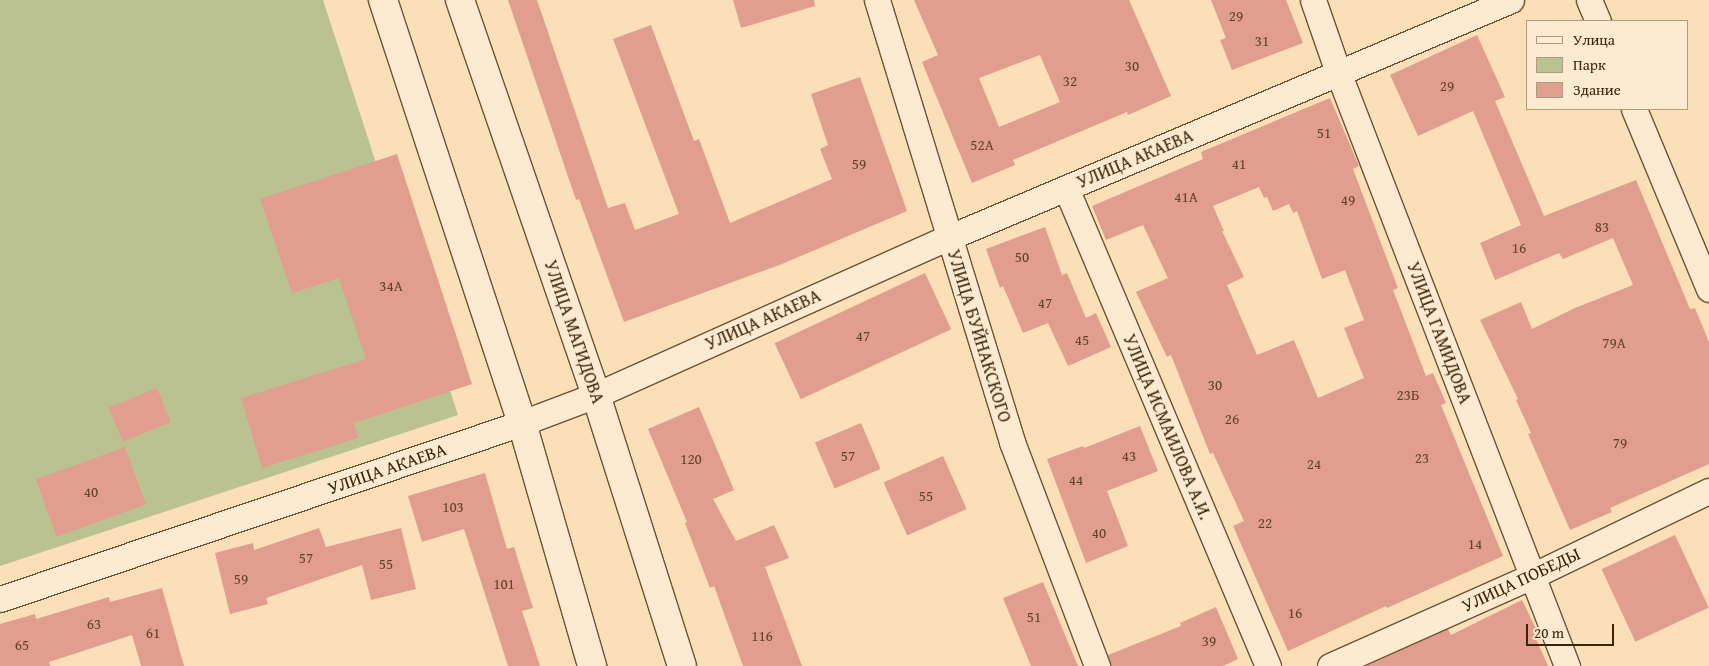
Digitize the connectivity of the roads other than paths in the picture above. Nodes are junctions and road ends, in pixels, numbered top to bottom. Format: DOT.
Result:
graph roads {
  1 [pos="383,0"];
  2 [pos="460,0"];
  3 [pos="877,0"];
  4 [pos="1313,0"];
  5 [pos="1511,0"];
  6 [pos="1589,0"];
  7 [pos="1598,20"];
  8 [pos="1338,72"];
  9 [pos="1634,110"];
  10 [pos="1066,188"];
  11 [pos="950,237"];
  12 [pos="1709,289"];
  13 [pos="596,395"];
  14 [pos="522,423"];
  15 [pos="1709,491"];
  16 [pos="1532,576"];
  17 [pos="0,600"];
  18 [pos="592,666"];
  19 [pos="682,666"];
  20 [pos="1097,666"];
  21 [pos="1268,666"];
  22 [pos="1330,666"];
  23 [pos="1567,666"];
  1 -- 14 [label="main road"];
  2 -- 13 [label="main road, УЛИЦА МАГИДОВА"];
  3 -- 11 [label="street, УЛИЦА БУЙНАКСКОГО"];
  4 -- 8 [label="street, УЛИЦА ГАМИДОВА"];
  5 -- 8 [label="street, УЛИЦА АКАЕВА"];
  6 -- 7 [label="street"];
  8 -- 10 [label="street, УЛИЦА АКАЕВА"];
  8 -- 16 [label="street, УЛИЦА ГАМИДОВА"];
  9 -- 12 [label="street"];
  10 -- 11 [label="street, УЛИЦА АКАЕВА"];
  10 -- 21 [label="street, УЛИЦА ИСМАИЛОВА А.И."];
  11 -- 13 [label="street, УЛИЦА АКАЕВА"];
  11 -- 20 [label="street, УЛИЦА БУЙНАКСКОГО"];
  13 -- 14 [label="street, УЛИЦА АКАЕВА"];
  13 -- 19 [label="main road, УЛИЦА МАГИДОВА"];
  14 -- 17 [label="street, УЛИЦА АКАЕВА"];
  14 -- 18 [label="main road"];
  15 -- 16 [label="street, УЛИЦА ПОБЕДЫ"];
  16 -- 22 [label="street, УЛИЦА ПОБЕДЫ"];
  16 -- 23 [label="street, УЛИЦА ГАМИДОВА"];
}
